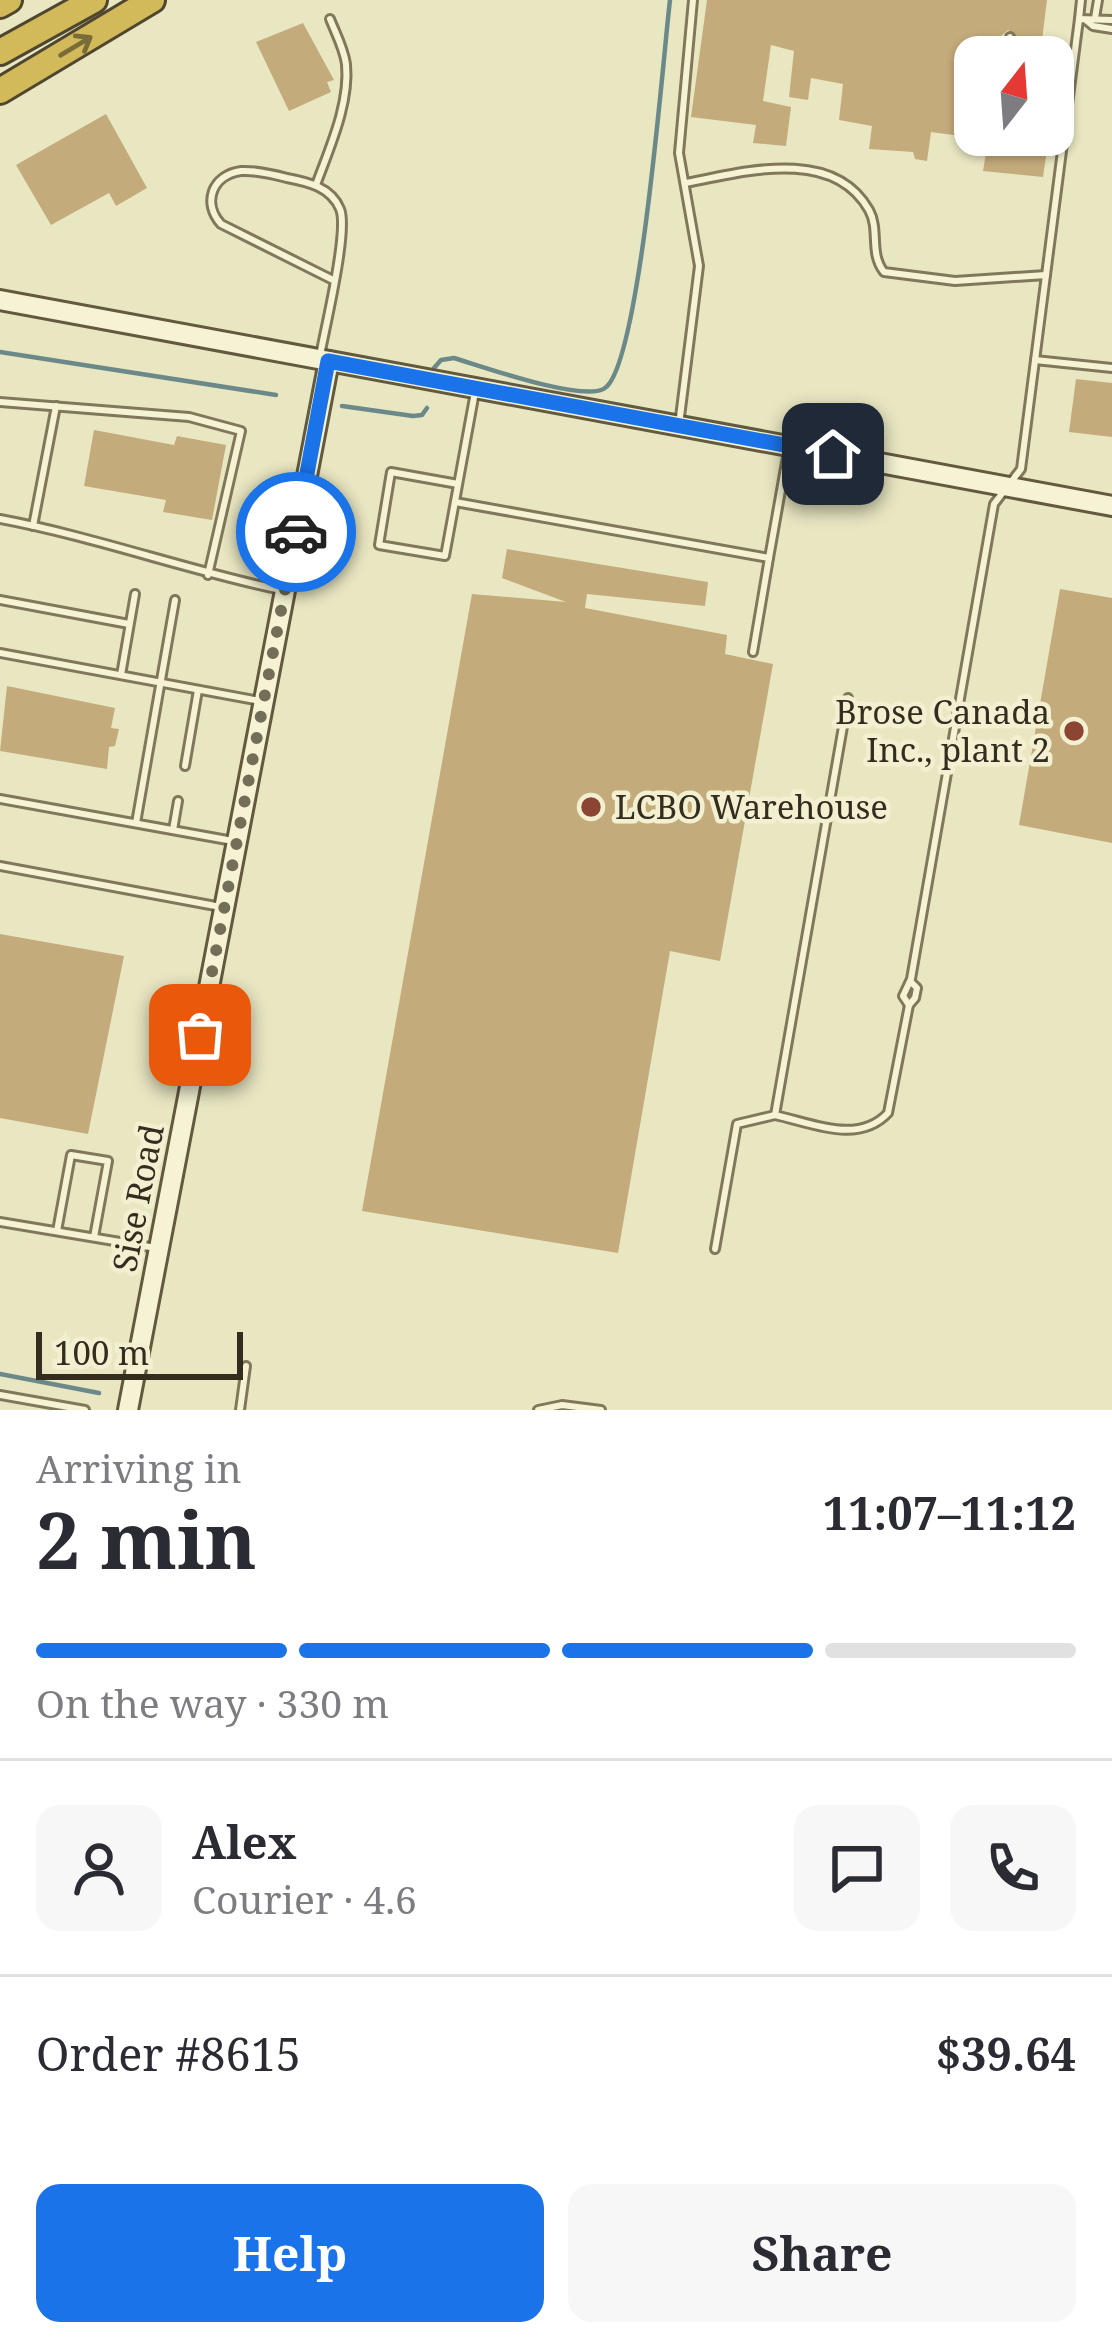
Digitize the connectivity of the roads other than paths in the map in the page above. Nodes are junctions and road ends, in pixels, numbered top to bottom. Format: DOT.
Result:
graph roads {
  1 [pos="9,0"];
  2 [pos="94,0"];
  3 [pos="152,0"];
  4 [pos="693,0"];
  5 [pos="1081,0"];
  6 [pos="1098,0"];
  7 [pos="0,5"];
  8 [pos="330,19"];
  9 [pos="1087,19"];
  10 [pos="1112,24"];
  11 [pos="0,52"];
  12 [pos="1074,69"];
  13 [pos="0,92"];
  14 [pos="1061,156"];
  15 [pos="685,183"];
  16 [pos="316,185"];
  17 [pos="1046,274"];
  18 [pos="333,280"];
  19 [pos="0,300"];
  20 [pos="324,360"];
  21 [pos="1035,360"];
  22 [pos="1112,368"];
  23 [pos="475,388"];
  24 [pos="0,401"];
  25 [pos="56,406"];
  26 [pos="678,426"];
  27 [pos="789,446"];
  28 [pos="458,484"];
  29 [pos="1007,486"];
  30 [pos="455,502"];
  31 [pos="1112,506"];
  32 [pos="0,519"];
  33 [pos="34,526"];
  34 [pos="769,558"];
  35 [pos="208,574"];
  36 [pos="285,590"];
  37 [pos="135,594"];
  38 [pos="0,601"];
  39 [pos="175,601"];
  40 [pos="129,624"];
  41 [pos="753,652"];
  42 [pos="0,653"];
  43 [pos="121,675"];
  44 [pos="161,682"];
  45 [pos="198,689"];
  46 [pos="848,698"];
  47 [pos="264,701"];
  48 [pos="185,766"];
  49 [pos="0,799"];
  50 [pos="178,801"];
  51 [pos="136,823"];
  52 [pos="173,830"];
  53 [pos="237,842"];
  54 [pos="0,866"];
  55 [pos="224,908"];
  56 [pos="775,1115"];
  57 [pos="0,1222"];
  58 [pos="57,1231"];
  59 [pos="94,1238"];
  60 [pos="159,1249"];
  61 [pos="715,1250"];
  62 [pos="246,1366"];
  63 [pos="0,1395"];
  64 [pos="74,1409"];
  65 [pos="85,1410"];
  66 [pos="128,1410"];
  67 [pos="240,1410"];
  68 [pos="538,1410"];
  69 [pos="601,1410"];
  1 -- 7 [label="highway"];
  2 -- 11 [label="highway"];
  13 -- 3 [label="highway, one-way"];
  4 -- 15 [label="lane"];
  5 -- 9 [label="lane"];
  6 -- 9 [label="lane"];
  8 -- 16 [label="lane"];
  9 -- 10 [label="lane"];
  9 -- 12 [label="lane"];
  14 -- 17 [label="lane"];
  15 -- 17 [label="lane"];
  15 -- 26 [label="lane"];
  16 -- 18 [label="lane"];
  16 -- 18 [label="lane"];
  17 -- 21 [label="lane"];
  18 -- 20 [label="lane"];
  19 -- 20 [label="main road"];
  20 -- 23 [label="main road"];
  20 -- 36 [label="main road, Sise Road"];
  21 -- 22 [label="lane"];
  21 -- 29 [label="lane"];
  23 -- 26 [label="main road"];
  23 -- 28 [label="lane"];
  24 -- 25 [label="lane"];
  25 -- 33 [label="lane"];
  25 -- 35 [label="lane"];
  26 -- 27 [label="main road"];
  27 -- 29 [label="main road"];
  27 -- 34 [label="lane"];
  28 -- 30 [label="lane"];
  28 -- 30 [label="lane"];
  29 -- 31 [label="main road"];
  29 -- 56 [label="lane"];
  30 -- 34 [label="lane"];
  32 -- 33 [label="lane"];
  33 -- 35 [label="lane"];
  34 -- 41 [label="lane"];
  35 -- 36 [label="lane"];
  36 -- 47 [label="main road, Sise Road"];
  37 -- 40 [label="lane"];
  38 -- 40 [label="lane"];
  39 -- 44 [label="lane"];
  40 -- 43 [label="lane"];
  42 -- 43 [label="lane"];
  43 -- 44 [label="lane"];
  44 -- 45 [label="lane"];
  44 -- 51 [label="lane"];
  45 -- 47 [label="lane"];
  45 -- 48 [label="lane"];
  46 -- 56 [label="lane"];
  47 -- 53 [label="main road, Sise Road"];
  49 -- 51 [label="lane"];
  50 -- 52 [label="lane"];
  51 -- 52 [label="lane"];
  52 -- 53 [label="lane"];
  53 -- 55 [label="main road, Sise Road"];
  54 -- 55 [label="lane"];
  55 -- 60 [label="main road, Sise Road"];
  56 -- 61 [label="lane"];
  57 -- 58 [label="lane"];
  58 -- 59 [label="lane"];
  58 -- 59 [label="lane"];
  59 -- 60 [label="lane"];
  60 -- 66 [label="main road, Sise Road"];
  62 -- 67 [label="lane"];
  63 -- 64 [label="lane"];
  64 -- 65 [label="lane"];
  68 -- 69 [label="lane"];
}
